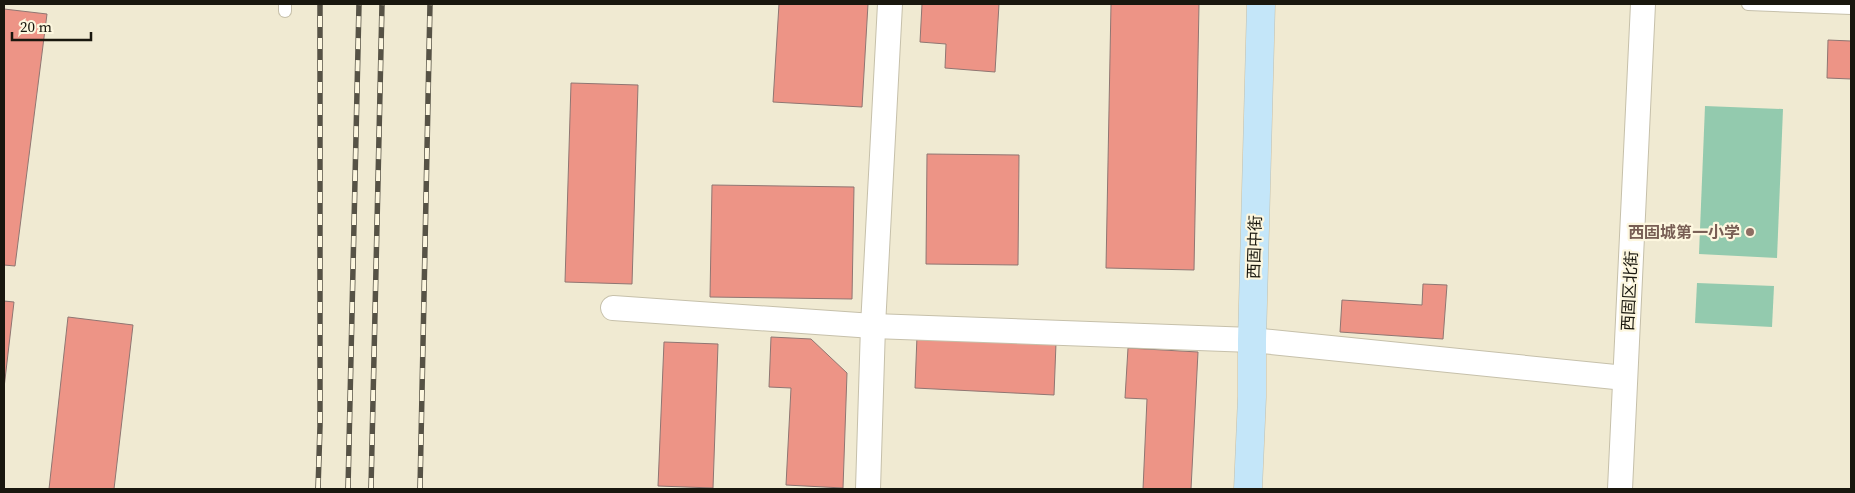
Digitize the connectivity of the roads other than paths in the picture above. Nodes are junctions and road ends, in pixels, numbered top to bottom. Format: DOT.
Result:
graph roads {
  1 [pos="890,4"];
  2 [pos="1261,4"];
  3 [pos="1643,4"];
  4 [pos="1748,4"];
  5 [pos="1851,8"];
  6 [pos="613,308"];
  7 [pos="873,326"];
  8 [pos="1252,340"];
  9 [pos="1625,378"];
  10 [pos="868,489"];
  11 [pos="1248,489"];
  12 [pos="1620,489"];
  1 -- 7 [label="street"];
  2 -- 8 [label="street, 西固中街"];
  3 -- 9 [label="street, 西固区北街"];
  4 -- 5 [label="lane"];
  6 -- 7 [label="street"];
  7 -- 8 [label="street"];
  7 -- 10 [label="street"];
  8 -- 9 [label="street"];
  8 -- 11 [label="street, 西固中街"];
  9 -- 12 [label="street, 西固区北街"];
}
